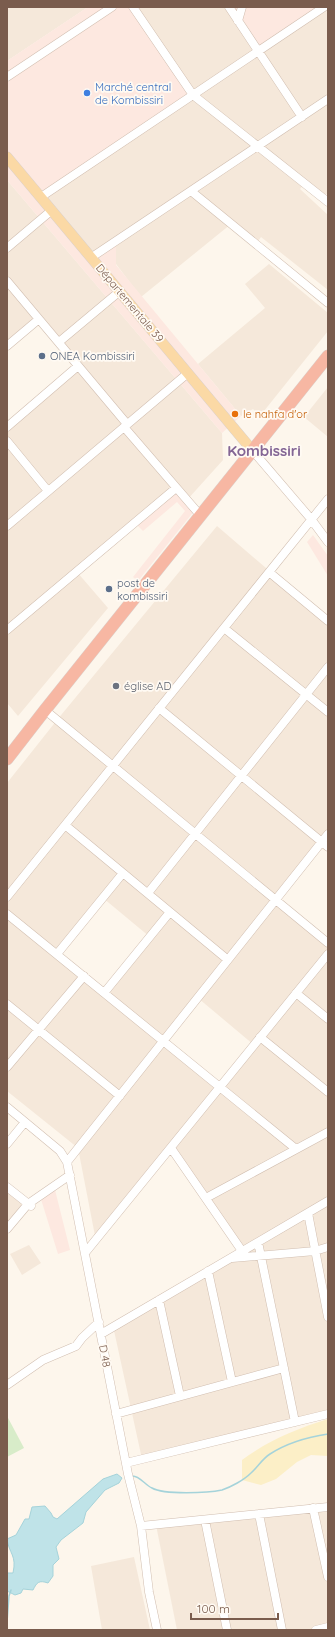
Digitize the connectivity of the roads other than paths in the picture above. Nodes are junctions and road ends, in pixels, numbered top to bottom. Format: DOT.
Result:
graph roads {
  1 [pos="112,7"];
  2 [pos="133,7"];
  3 [pos="229,7"];
  4 [pos="242,7"];
  5 [pos="324,7"];
  6 [pos="238,21"];
  7 [pos="258,51"];
  8 [pos="7,78"];
  9 [pos="193,95"];
  10 [pos="328,99"];
  11 [pos="302,117"];
  12 [pos="258,146"];
  13 [pos="7,156"];
  14 [pos="191,191"];
  15 [pos="41,196"];
  16 [pos="326,197"];
  17 [pos="52,210"];
  18 [pos="7,248"];
  19 [pos="92,257"];
  20 [pos="7,281"];
  21 [pos="120,291"];
  22 [pos="328,303"];
  23 [pos="39,319"];
  24 [pos="58,342"];
  25 [pos="7,346"];
  26 [pos="328,356"];
  27 [pos="78,366"];
  28 [pos="188,373"];
  29 [pos="126,426"];
  30 [pos="7,427"];
  31 [pos="7,441"];
  32 [pos="252,450"];
  33 [pos="176,488"];
  34 [pos="48,491"];
  35 [pos="328,499"];
  36 [pos="200,515"];
  37 [pos="311,519"];
  38 [pos="7,526"];
  39 [pos="328,542"];
  40 [pos="269,572"];
  41 [pos="328,620"];
  42 [pos="224,628"];
  43 [pos="7,630"];
  44 [pos="328,667"];
  45 [pos="306,695"];
  46 [pos="159,708"];
  47 [pos="45,710"];
  48 [pos="328,712"];
  49 [pos="7,759"];
  50 [pos="113,766"];
  51 [pos="242,776"];
  52 [pos="65,825"];
  53 [pos="195,834"];
  54 [pos="328,834"];
  55 [pos="325,845"];
  56 [pos="123,873"];
  57 [pos="148,893"];
  58 [pos="7,897"];
  59 [pos="276,900"];
  60 [pos="170,912"];
  61 [pos="7,914"];
  62 [pos="328,943"];
  63 [pos="57,954"];
  64 [pos="328,954"];
  65 [pos="228,960"];
  66 [pos="84,976"];
  67 [pos="104,993"];
  68 [pos="296,993"];
  69 [pos="7,1004"];
  70 [pos="328,1019"];
  71 [pos="38,1030"];
  72 [pos="260,1037"];
  73 [pos="163,1041"];
  74 [pos="7,1067"];
  75 [pos="220,1087"];
  76 [pos="328,1092"];
  77 [pos="120,1096"];
  78 [pos="7,1107"];
  79 [pos="25,1122"];
  80 [pos="328,1132"];
  81 [pos="7,1144"];
  82 [pos="171,1148"];
  83 [pos="296,1149"];
  84 [pos="67,1162"];
  85 [pos="70,1175"];
  86 [pos="7,1187"];
  87 [pos="206,1198"];
  88 [pos="328,1201"];
  89 [pos="30,1206"];
  90 [pos="308,1213"];
  91 [pos="7,1229"];
  92 [pos="258,1242"];
  93 [pos="328,1247"];
  94 [pos="242,1251"];
  95 [pos="315,1251"];
  96 [pos="85,1254"];
  97 [pos="261,1257"];
  98 [pos="229,1259"];
  99 [pos="208,1271"];
  100 [pos="159,1300"];
  101 [pos="328,1317"];
  102 [pos="99,1322"];
  103 [pos="101,1334"];
  104 [pos="284,1368"];
  105 [pos="232,1382"];
  106 [pos="7,1385"];
  107 [pos="180,1396"];
  108 [pos="116,1414"];
  109 [pos="328,1414"];
  110 [pos="295,1422"];
  111 [pos="126,1463"];
  112 [pos="328,1507"];
  113 [pos="314,1508"];
  114 [pos="259,1514"];
  115 [pos="204,1520"];
  116 [pos="141,1526"];
  117 [pos="328,1577"];
  118 [pos="328,1627"];
  119 [pos="157,1630"];
  120 [pos="227,1630"];
  121 [pos="282,1630"];
  122 [pos="316,1630"];
  1 -- 8 [label="street"];
  2 -- 9 [label="street"];
  3 -- 6 [label="street"];
  4 -- 6 [label="street"];
  5 -- 7 [label="street"];
  6 -- 7 [label="street"];
  7 -- 9 [label="street"];
  7 -- 11 [label="street"];
  9 -- 12 [label="street"];
  9 -- 15 [label="street"];
  10 -- 11 [label="street"];
  11 -- 12 [label="street"];
  12 -- 14 [label="street"];
  12 -- 16 [label="street"];
  13 -- 15 [label="main road, Départementale 39"];
  14 -- 19 [label="street"];
  14 -- 22 [label="street"];
  15 -- 17 [label="main road, Départementale 39"];
  17 -- 18 [label="street"];
  17 -- 19 [label="main road, Départementale 39"];
  19 -- 21 [label="main road, Départementale 39"];
  20 -- 23 [label="street"];
  21 -- 24 [label="street"];
  21 -- 28 [label="main road, Départementale 39"];
  23 -- 24 [label="street"];
  23 -- 25 [label="street"];
  24 -- 27 [label="street"];
  26 -- 32 [label="highway"];
  27 -- 29 [label="street"];
  27 -- 30 [label="street"];
  28 -- 29 [label="street"];
  28 -- 32 [label="main road, Départementale 39"];
  29 -- 33 [label="street"];
  29 -- 34 [label="street"];
  31 -- 34 [label="street"];
  32 -- 36 [label="highway"];
  32 -- 37 [label="street"];
  33 -- 36 [label="street"];
  33 -- 43 [label="street"];
  34 -- 38 [label="street"];
  35 -- 37 [label="street"];
  36 -- 47 [label="highway"];
  37 -- 39 [label="street"];
  37 -- 40 [label="street"];
  40 -- 41 [label="street"];
  40 -- 42 [label="street"];
  42 -- 45 [label="street"];
  42 -- 46 [label="street"];
  44 -- 45 [label="street"];
  45 -- 48 [label="street"];
  45 -- 51 [label="street"];
  46 -- 50 [label="street"];
  46 -- 51 [label="street"];
  47 -- 49 [label="highway"];
  47 -- 50 [label="street"];
  50 -- 52 [label="street"];
  50 -- 53 [label="street"];
  51 -- 53 [label="street"];
  51 -- 55 [label="street"];
  52 -- 56 [label="street"];
  52 -- 58 [label="street"];
  53 -- 57 [label="street"];
  53 -- 59 [label="street"];
  54 -- 55 [label="street"];
  55 -- 59 [label="street"];
  56 -- 57 [label="street"];
  56 -- 63 [label="street"];
  57 -- 60 [label="street"];
  59 -- 62 [label="street"];
  59 -- 65 [label="street"];
  60 -- 65 [label="street"];
  60 -- 67 [label="street"];
  61 -- 63 [label="street"];
  63 -- 66 [label="street"];
  64 -- 68 [label="street"];
  65 -- 73 [label="street"];
  66 -- 67 [label="street"];
  66 -- 71 [label="street"];
  67 -- 73 [label="street"];
  68 -- 70 [label="street"];
  68 -- 72 [label="street"];
  69 -- 71 [label="street"];
  71 -- 74 [label="street"];
  71 -- 77 [label="street"];
  72 -- 75 [label="street"];
  72 -- 76 [label="street"];
  73 -- 75 [label="street"];
  73 -- 77 [label="street"];
  75 -- 82 [label="street"];
  75 -- 83 [label="street"];
  77 -- 84 [label="street"];
  78 -- 79 [label="street, D 48"];
  79 -- 81 [label="street"];
  79 -- 84 [label="street, D 48"];
  80 -- 83 [label="street"];
  82 -- 87 [label="street"];
  82 -- 96 [label="street"];
  83 -- 87 [label="street"];
  84 -- 85 [label="street, D 48"];
  85 -- 89 [label="street"];
  85 -- 96 [label="street, D 48"];
  86 -- 89 [label="street"];
  87 -- 94 [label="street"];
  88 -- 90 [label="street"];
  89 -- 91 [label="street"];
  90 -- 92 [label="street"];
  90 -- 95 [label="street"];
  92 -- 94 [label="street"];
  92 -- 97 [label="street"];
  93 -- 95 [label="street"];
  94 -- 98 [label="street"];
  95 -- 97 [label="street"];
  95 -- 101 [label="street"];
  96 -- 102 [label="street, D 48"];
  97 -- 98 [label="street"];
  97 -- 104 [label="street"];
  98 -- 99 [label="street"];
  99 -- 100 [label="street"];
  99 -- 105 [label="street"];
  100 -- 103 [label="street"];
  100 -- 107 [label="street"];
  102 -- 103 [label="street, D 48"];
  102 -- 106 [label="street"];
  103 -- 108 [label="street, D 48"];
  104 -- 105 [label="street"];
  104 -- 110 [label="street"];
  105 -- 107 [label="street"];
  107 -- 108 [label="street"];
  108 -- 111 [label="street, D 48"];
  109 -- 110 [label="street"];
  110 -- 111 [label="street"];
  111 -- 116 [label="street, D 48"];
  112 -- 113 [label="street"];
  113 -- 114 [label="street"];
  113 -- 117 [label="street"];
  114 -- 115 [label="street"];
  114 -- 121 [label="street"];
  115 -- 116 [label="street"];
  115 -- 120 [label="street"];
  116 -- 119 [label="street, D 48"];
  118 -- 122 [label="street"];
}
